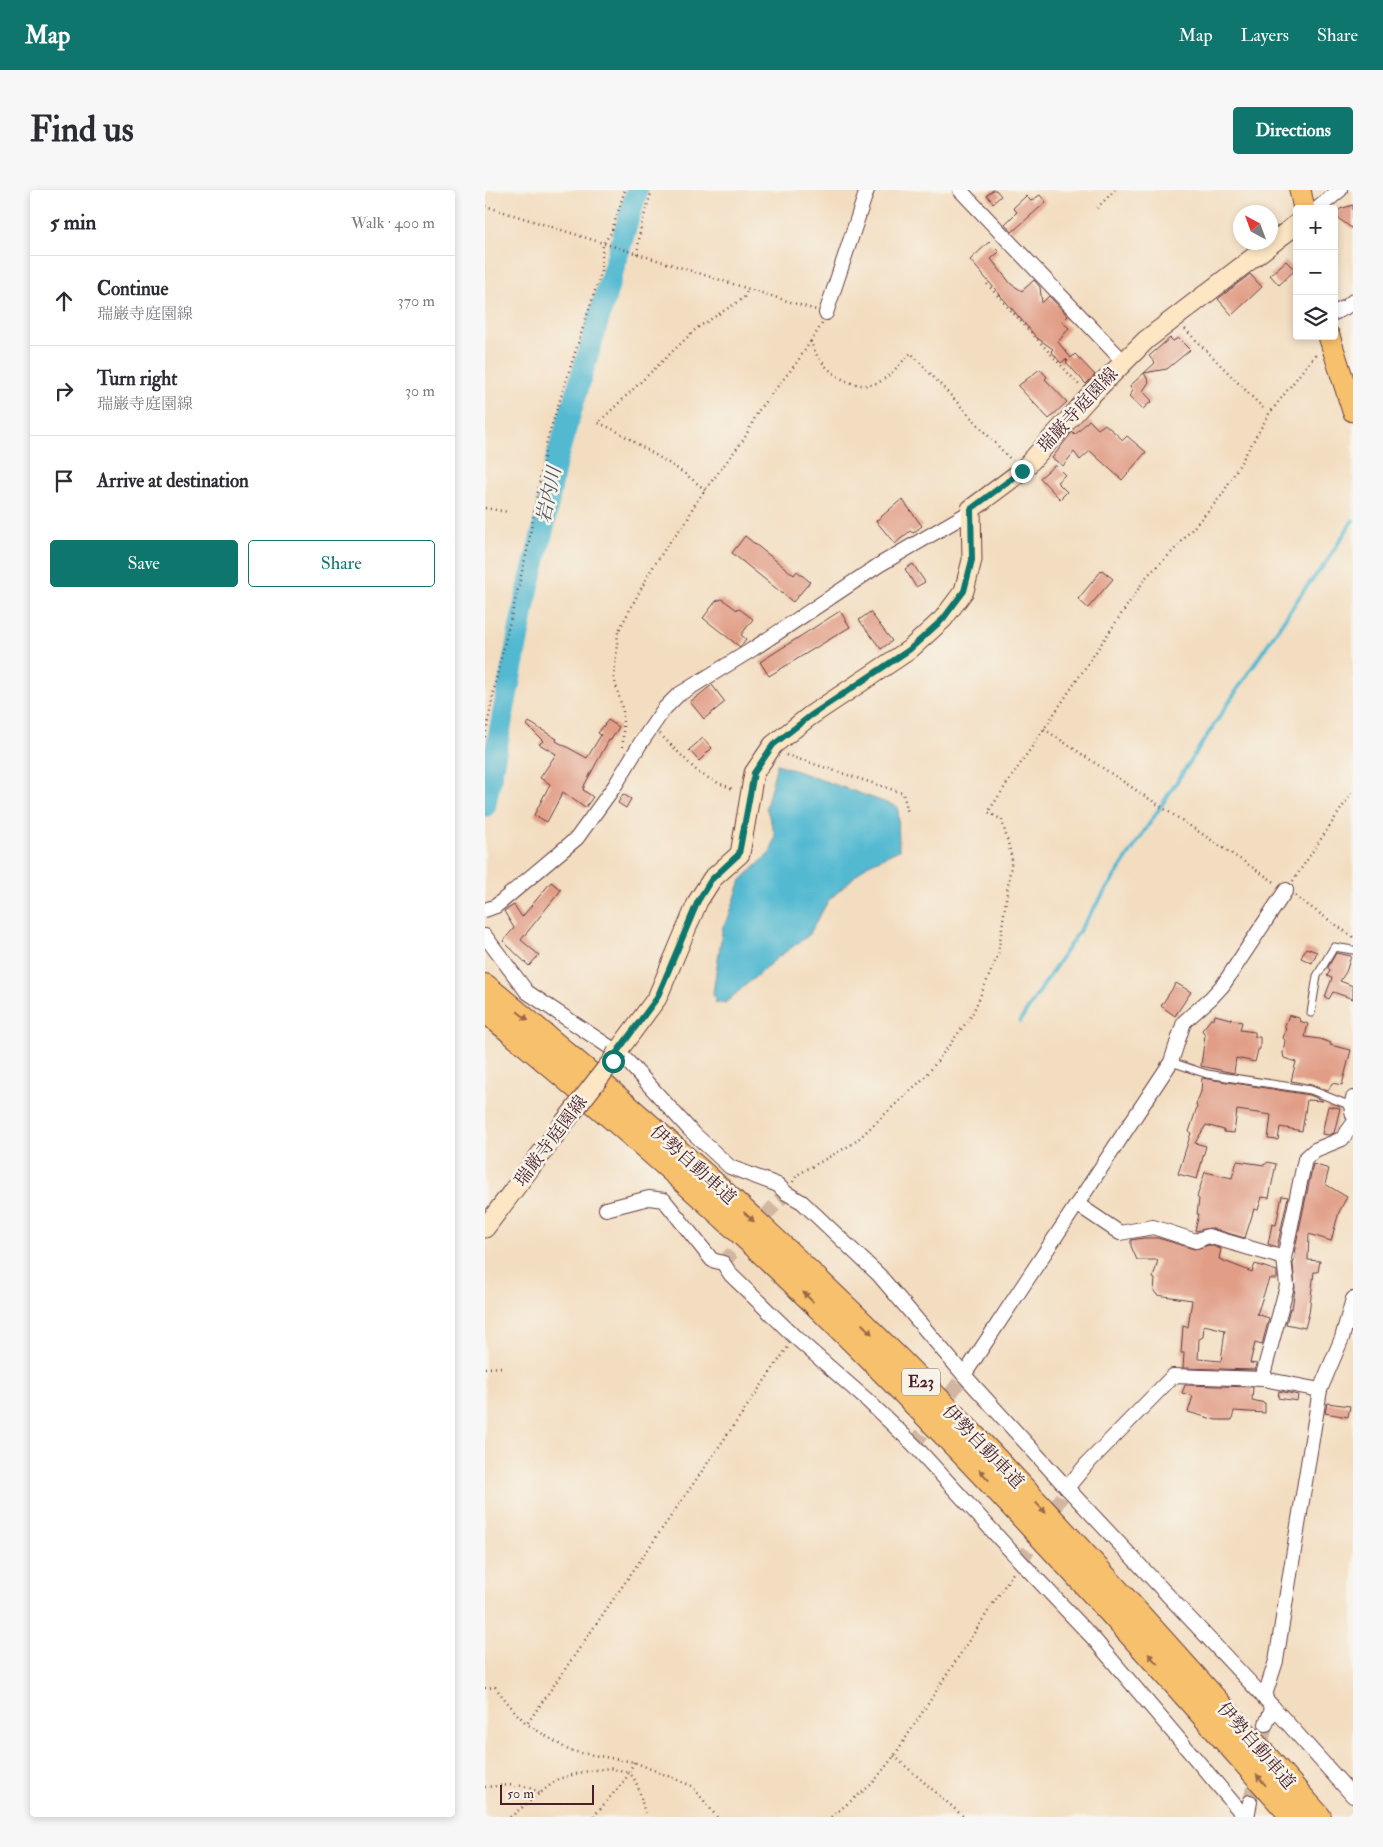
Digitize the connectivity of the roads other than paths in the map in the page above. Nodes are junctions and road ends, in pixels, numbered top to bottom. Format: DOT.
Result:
graph roads {
  1 [pos="867,190"];
  2 [pos="960,190"];
  3 [pos="1300,190"];
  4 [pos="1340,190"];
  5 [pos="1303,205"];
  6 [pos="1322,205"];
  7 [pos="1293,227"];
  8 [pos="1353,301"];
  9 [pos="1338,311"];
  10 [pos="826,313"];
  11 [pos="1330,340"];
  12 [pos="1123,361"];
  13 [pos="1353,411"];
  14 [pos="971,509"];
  15 [pos="1287,890"];
  16 [pos="485,910"];
  17 [pos="485,936"];
  18 [pos="1353,950"];
  19 [pos="485,986"];
  20 [pos="485,1010"];
  21 [pos="1311,1014"];
  22 [pos="617,1052"];
  23 [pos="1171,1062"];
  24 [pos="1352,1106"];
  25 [pos="1353,1124"];
  26 [pos="1077,1204"];
  27 [pos="606,1209"];
  28 [pos="485,1228"];
  29 [pos="1285,1258"];
  30 [pos="1353,1299"];
  31 [pos="964,1375"];
  32 [pos="1264,1379"];
  33 [pos="1320,1390"];
  34 [pos="1067,1488"];
  35 [pos="1269,1702"];
  36 [pos="1266,1724"];
  37 [pos="1353,1796"];
  38 [pos="1250,1802"];
  39 [pos="1246,1817"];
  40 [pos="1293,1817"];
  41 [pos="1319,1817"];
  1 -- 10 [label="street"];
  2 -- 12 [label="street"];
  3 -- 5 [label="main road"];
  4 -- 6 [label="street"];
  7 -- 12 [label="main road, 瑞巌寺庭園線"];
  8 -- 9 [label="street"];
  11 -- 13 [label="main road"];
  12 -- 14 [label="main road, 瑞巌寺庭園線"];
  14 -- 16 [label="street"];
  14 -- 22 [label="main road"];
  15 -- 23 [label="street"];
  17 -- 22 [label="street"];
  18 -- 21 [label="lane"];
  19 -- 41 [label="highway, 伊勢自動車道 / E23, one-way"];
  40 -- 20 [label="highway, 伊勢自動車道 / E23, one-way"];
  22 -- 28 [label="main road, 瑞厳寺庭園線, bridge"];
  22 -- 31 [label="street"];
  23 -- 24 [label="lane"];
  23 -- 26 [label="street"];
  25 -- 29 [label="street"];
  26 -- 29 [label="street"];
  26 -- 31 [label="street"];
  27 -- 39 [label="street"];
  29 -- 32 [label="street"];
  30 -- 33 [label="street"];
  31 -- 34 [label="street"];
  32 -- 33 [label="street"];
  32 -- 34 [label="street"];
  33 -- 35 [label="street"];
  34 -- 35 [label="street"];
  35 -- 36 [label="street"];
  35 -- 37 [label="street"];
  38 -- 39 [label="street"];
}
